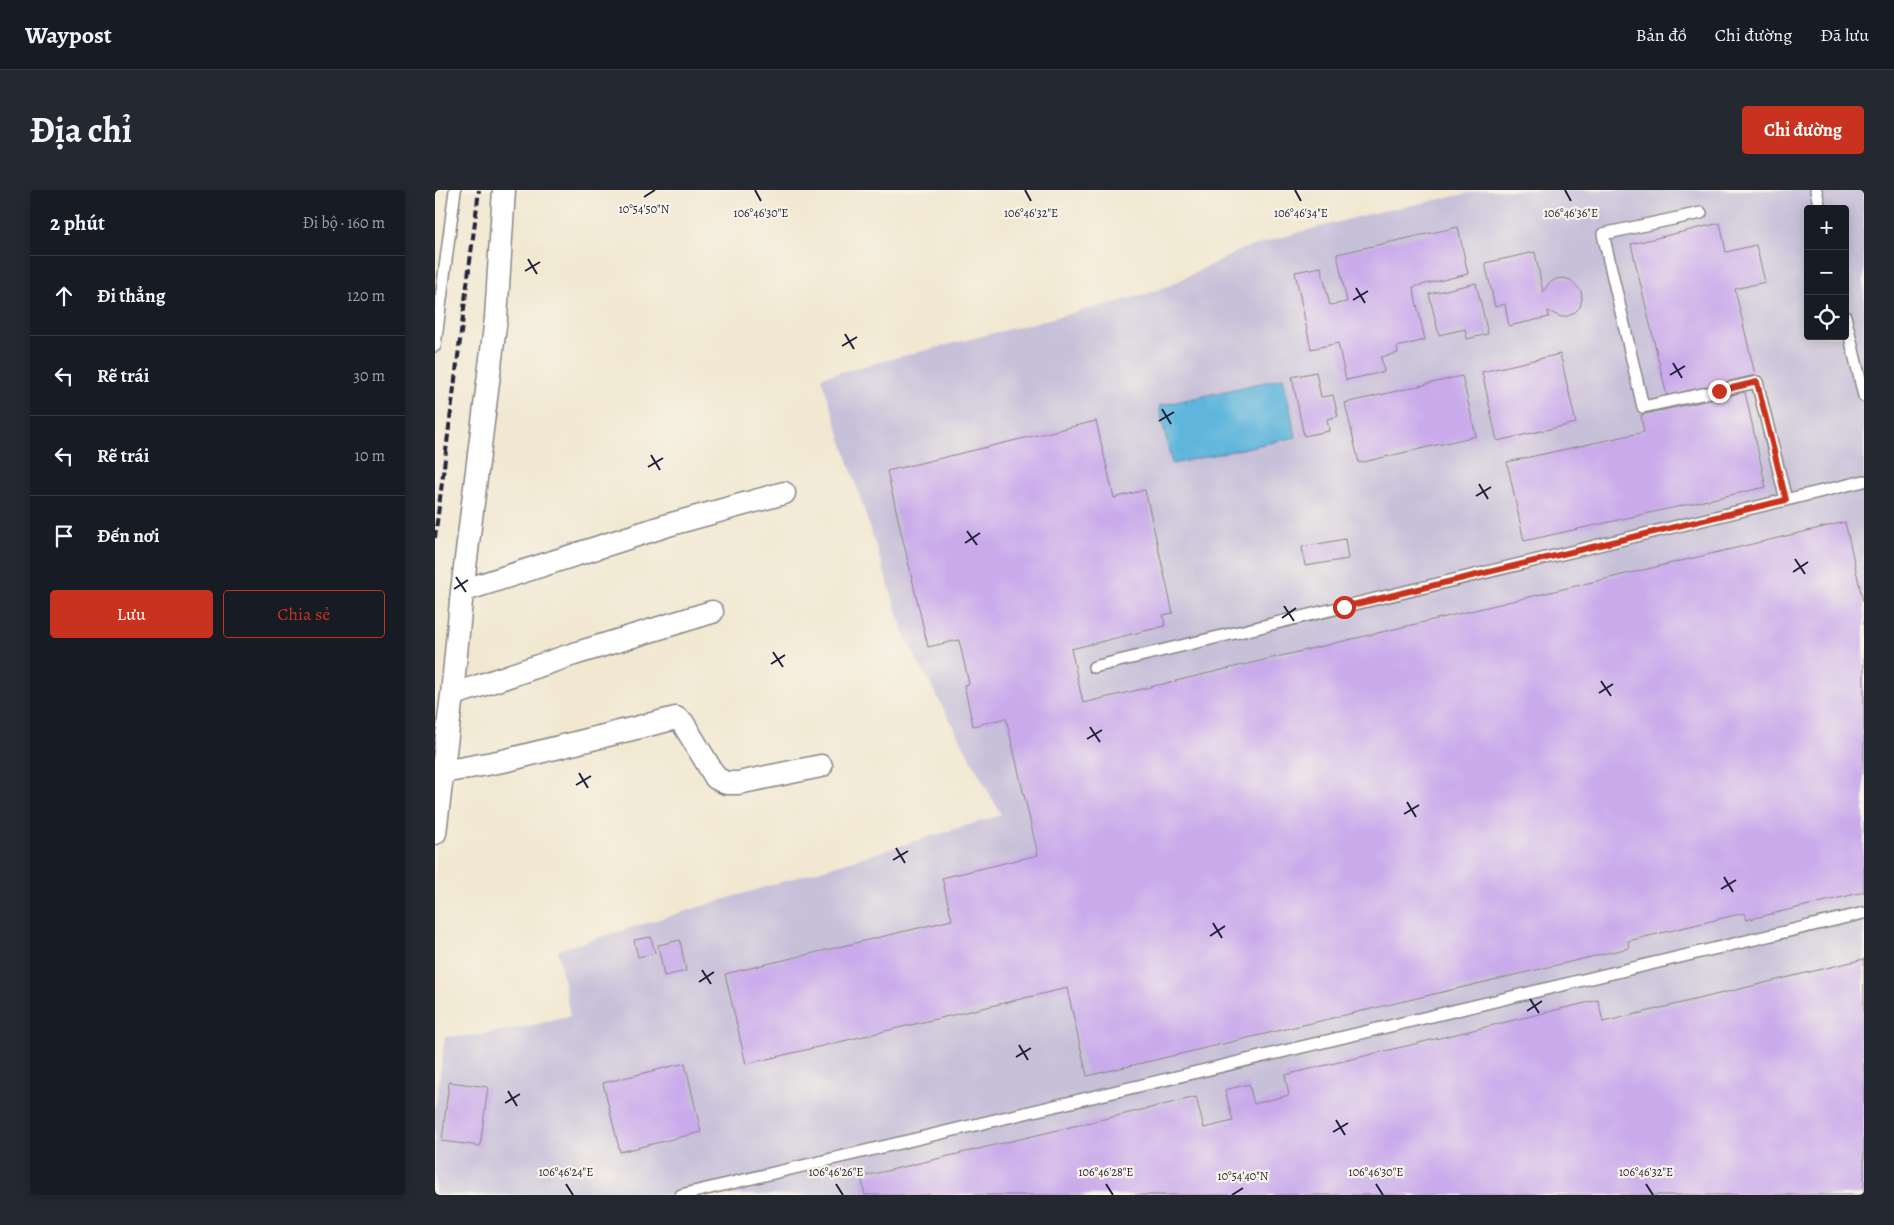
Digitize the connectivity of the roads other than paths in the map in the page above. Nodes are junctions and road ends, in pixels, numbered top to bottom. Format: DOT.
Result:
graph roads {
  1 [pos="455,190"];
  2 [pos="504,190"];
  3 [pos="1816,190"];
  4 [pos="1819,205"];
  5 [pos="1701,213"];
  6 [pos="1849,333"];
  7 [pos="435,346"];
  8 [pos="1864,396"];
  9 [pos="1864,481"];
  10 [pos="784,493"];
  11 [pos="1786,500"];
  12 [pos="462,591"];
  13 [pos="712,612"];
  14 [pos="1094,668"];
  15 [pos="452,695"];
  16 [pos="821,766"];
  17 [pos="443,772"];
  18 [pos="435,833"];
  19 [pos="1864,913"];
  20 [pos="731,1183"];
  21 [pos="681,1195"];
  22 [pos="734,1195"];
  1 -- 7 [label="lane"];
  2 -- 12 [label="street"];
  3 -- 4 [label="lane"];
  5 -- 11 [label="lane"];
  6 -- 8 [label="lane"];
  9 -- 11 [label="lane"];
  10 -- 12 [label="street"];
  11 -- 14 [label="lane"];
  12 -- 15 [label="street"];
  13 -- 15 [label="street"];
  15 -- 17 [label="street"];
  16 -- 17 [label="street"];
  17 -- 18 [label="street"];
  19 -- 20 [label="lane"];
  20 -- 21 [label="lane"];
  20 -- 22 [label="lane"];
}
